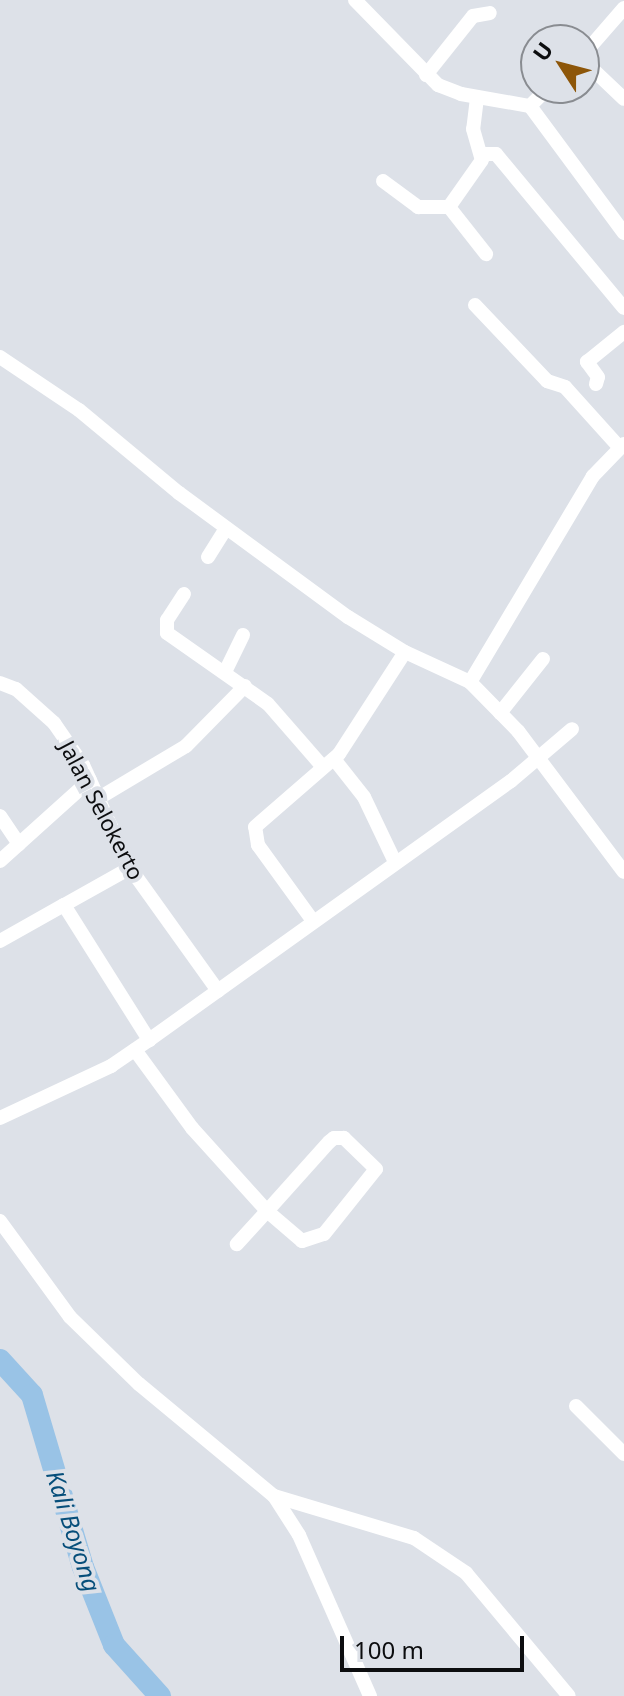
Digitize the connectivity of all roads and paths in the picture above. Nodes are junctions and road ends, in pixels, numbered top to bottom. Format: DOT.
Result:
graph roads {
  1 [pos="355,0"];
  2 [pos="624,8"];
  3 [pos="490,13"];
  4 [pos="600,36"];
  5 [pos="426,75"];
  6 [pos="600,76"];
  7 [pos="477,98"];
  8 [pos="624,99"];
  9 [pos="530,106"];
  10 [pos="481,154"];
  11 [pos="383,181"];
  12 [pos="449,207"];
  13 [pos="624,233"];
  14 [pos="486,254"];
  15 [pos="475,305"];
  16 [pos="624,308"];
  17 [pos="624,332"];
  18 [pos="0,357"];
  19 [pos="596,384"];
  20 [pos="622,446"];
  21 [pos="226,528"];
  22 [pos="208,557"];
  23 [pos="184,594"];
  24 [pos="243,635"];
  25 [pos="405,652"];
  26 [pos="543,659"];
  27 [pos="226,670"];
  28 [pos="470,682"];
  29 [pos="0,683"];
  30 [pos="245,686"];
  31 [pos="500,713"];
  32 [pos="572,729"];
  33 [pos="539,758"];
  34 [pos="328,762"];
  35 [pos="90,780"];
  36 [pos="99,798"];
  37 [pos="0,816"];
  38 [pos="19,844"];
  39 [pos="0,861"];
  40 [pos="395,862"];
  41 [pos="130,868"];
  42 [pos="624,872"];
  43 [pos="64,905"];
  44 [pos="313,921"];
  45 [pos="0,941"];
  46 [pos="218,991"];
  47 [pos="149,1040"];
  48 [pos="135,1050"];
  49 [pos="1,1114"];
  50 [pos="267,1211"];
  51 [pos="0,1221"];
  52 [pos="6,1239"];
  53 [pos="237,1244"];
  54 [pos="576,1406"];
  55 [pos="624,1454"];
  56 [pos="274,1496"];
  57 [pos="370,1696"];
  58 [pos="569,1696"];
  1 -- 5 [label="street"];
  2 -- 4 [label="street"];
  3 -- 5 [label="street"];
  5 -- 7 [label="street"];
  6 -- 8 [label="street"];
  7 -- 9 [label="street"];
  7 -- 10 [label="street"];
  9 -- 13 [label="street"];
  10 -- 12 [label="street"];
  10 -- 16 [label="street"];
  11 -- 12 [label="street"];
  12 -- 14 [label="street"];
  15 -- 20 [label="street"];
  17 -- 19 [label="street"];
  18 -- 21 [label="street"];
  20 -- 28 [label="street"];
  21 -- 22 [label="street"];
  21 -- 25 [label="street"];
  23 -- 27 [label="street"];
  24 -- 27 [label="street"];
  25 -- 28 [label="street"];
  25 -- 34 [label="street"];
  26 -- 31 [label="street"];
  27 -- 30 [label="street"];
  28 -- 31 [label="street"];
  29 -- 35 [label="street, Jalan Selokerto"];
  30 -- 34 [label="street"];
  30 -- 36 [label="street"];
  31 -- 33 [label="street"];
  32 -- 33 [label="street"];
  33 -- 40 [label="street"];
  33 -- 42 [label="street"];
  34 -- 40 [label="street"];
  34 -- 44 [label="street"];
  35 -- 36 [label="street, Jalan Selokerto"];
  35 -- 38 [label="street"];
  36 -- 41 [label="street, Jalan Selokerto"];
  37 -- 38 [label="street"];
  38 -- 39 [label="street"];
  40 -- 44 [label="street"];
  41 -- 43 [label="street"];
  41 -- 46 [label="street, Jalan Selokerto"];
  43 -- 45 [label="street"];
  43 -- 47 [label="street"];
  44 -- 46 [label="street"];
  46 -- 47 [label="street"];
  47 -- 48 [label="street"];
  48 -- 49 [label="street"];
  48 -- 50 [label="street"];
  50 -- 50 [label="street"];
  50 -- 53 [label="street"];
  51 -- 52 [label="street"];
  52 -- 56 [label="street"];
  54 -- 55 [label="street"];
  56 -- 57 [label="street"];
  56 -- 58 [label="street"];
}
